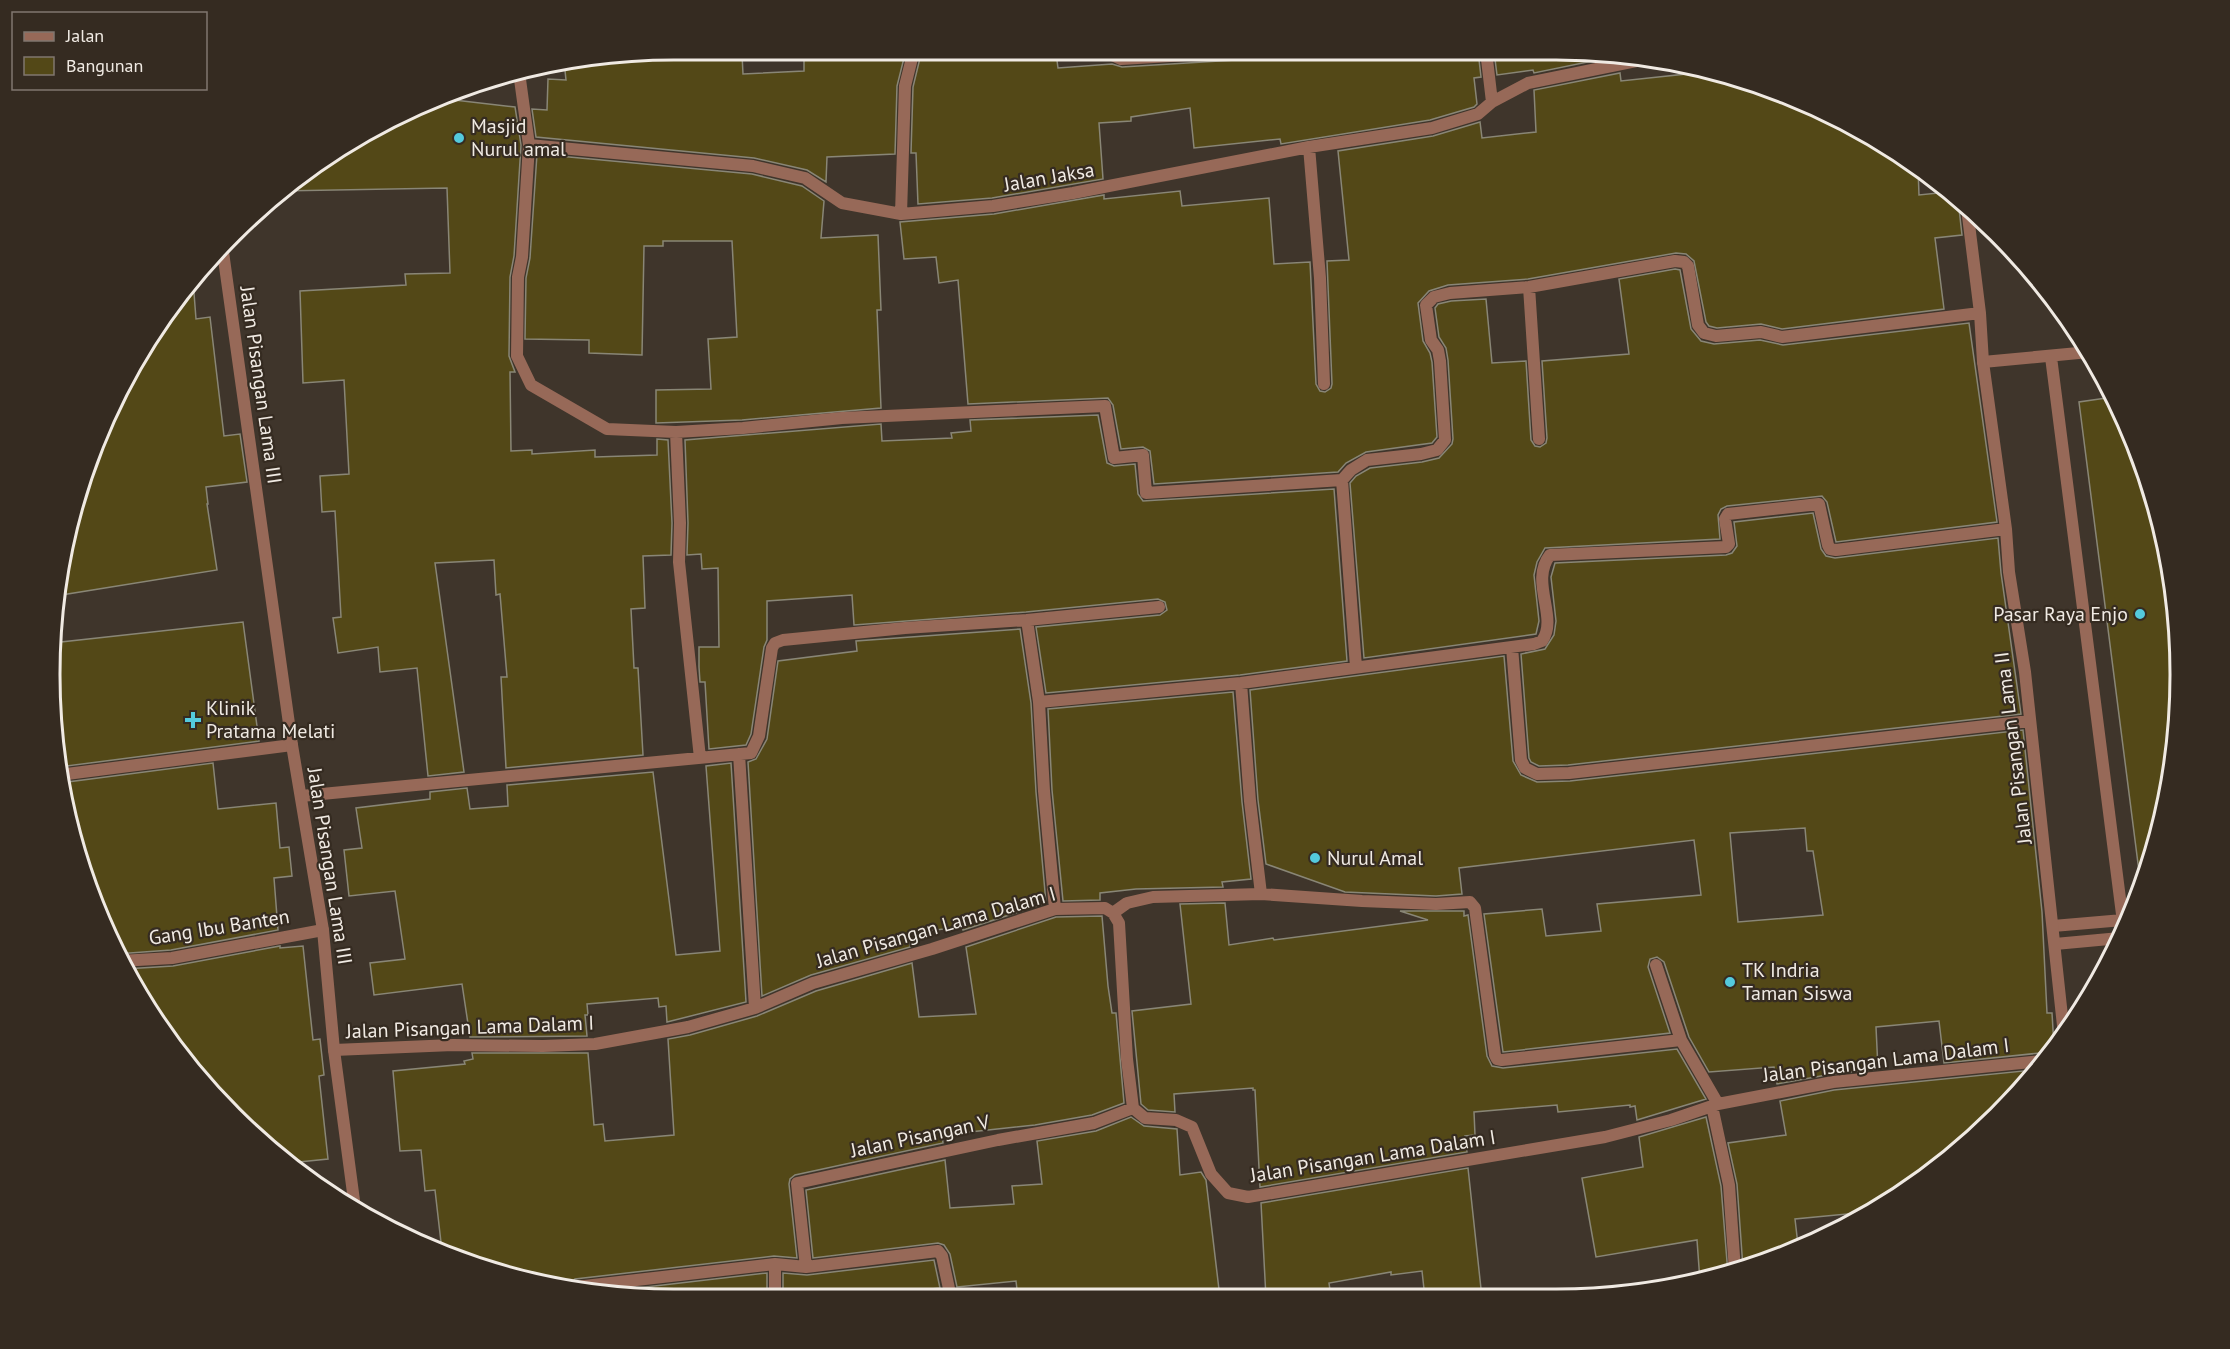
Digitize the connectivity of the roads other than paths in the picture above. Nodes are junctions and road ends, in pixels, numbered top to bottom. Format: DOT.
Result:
graph roads {
  1 [pos="912,60"];
  2 [pos="1487,60"];
  3 [pos="1615,63"];
  4 [pos="520,80"];
  5 [pos="1492,102"];
  6 [pos="529,145"];
  7 [pos="1309,147"];
  8 [pos="901,214"];
  9 [pos="1968,219"];
  10 [pos="224,257"];
  11 [pos="1528,287"];
  12 [pos="1980,313"];
  13 [pos="2079,353"];
  14 [pos="2051,357"];
  15 [pos="1983,362"];
  16 [pos="1324,384"];
  17 [pos="676,432"];
  18 [pos="1539,439"];
  19 [pos="1342,480"];
  20 [pos="2006,529"];
  21 [pos="1160,607"];
  22 [pos="1027,620"];
  23 [pos="1512,647"];
  24 [pos="1356,667"];
  25 [pos="1241,683"];
  26 [pos="1039,702"];
  27 [pos="2030,722"];
  28 [pos="292,745"];
  29 [pos="739,754"];
  30 [pos="700,758"];
  31 [pos="68,774"];
  32 [pos="301,796"];
  33 [pos="1261,894"];
  34 [pos="1056,909"];
  35 [pos="1113,913"];
  36 [pos="2122,913"];
  37 [pos="2116,925"];
  38 [pos="2053,926"];
  39 [pos="323,930"];
  40 [pos="2110,939"];
  41 [pos="2055,944"];
  42 [pos="131,960"];
  43 [pos="1656,965"];
  44 [pos="755,1008"];
  45 [pos="2063,1021"];
  46 [pos="1681,1040"];
  47 [pos="334,1050"];
  48 [pos="2033,1062"];
  49 [pos="1715,1105"];
  50 [pos="1133,1108"];
  51 [pos="353,1198"];
  52 [pos="1734,1262"];
  53 [pos="775,1264"];
  54 [pos="806,1267"];
  55 [pos="598,1284"];
  56 [pos="775,1289"];
  57 [pos="949,1289"];
  1 -- 8 [label="street"];
  2 -- 5 [label="street"];
  3 -- 5 [label="street, Jalan Jaksa"];
  4 -- 6 [label="street"];
  5 -- 7 [label="street, Jalan Jaksa"];
  6 -- 8 [label="street, Jalan Jaksa"];
  6 -- 17 [label="street"];
  7 -- 8 [label="street, Jalan Jaksa"];
  7 -- 16 [label="street"];
  9 -- 12 [label="street, Jalan Pisangan Lama II"];
  10 -- 28 [label="street, Jalan Pisangan Lama III"];
  11 -- 12 [label="street"];
  11 -- 18 [label="street"];
  11 -- 19 [label="street"];
  12 -- 15 [label="street, Jalan Pisangan Lama II"];
  13 -- 14 [label="street"];
  14 -- 15 [label="street"];
  14 -- 36 [label="street"];
  15 -- 20 [label="street, Jalan Pisangan Lama II"];
  17 -- 19 [label="street"];
  17 -- 30 [label="street"];
  19 -- 24 [label="street"];
  20 -- 23 [label="street"];
  20 -- 27 [label="street, Jalan Pisangan Lama II"];
  21 -- 22 [label="street"];
  22 -- 26 [label="street"];
  22 -- 29 [label="street"];
  23 -- 24 [label="street"];
  23 -- 27 [label="street"];
  24 -- 25 [label="street"];
  25 -- 26 [label="street"];
  25 -- 33 [label="street"];
  26 -- 34 [label="street"];
  27 -- 38 [label="street, Jalan Pisangan Lama II"];
  28 -- 31 [label="street"];
  28 -- 32 [label="street, Jalan Pisangan Lama III"];
  29 -- 30 [label="street"];
  29 -- 44 [label="street"];
  30 -- 32 [label="street"];
  32 -- 39 [label="street, Jalan Pisangan Lama III"];
  33 -- 35 [label="street"];
  33 -- 46 [label="street"];
  34 -- 35 [label="street, Jalan Pisangan Lama Dalam I"];
  34 -- 44 [label="street, Jalan Pisangan Lama Dalam I"];
  35 -- 50 [label="street"];
  37 -- 38 [label="street"];
  38 -- 41 [label="street, Jalan Pisangan Lama II"];
  39 -- 42 [label="street, Gang Ibu Banten"];
  39 -- 47 [label="street, Jalan Pisangan Lama III"];
  40 -- 41 [label="street"];
  41 -- 45 [label="street, Jalan Pisangan Lama II"];
  43 -- 46 [label="street"];
  44 -- 47 [label="street, Jalan Pisangan Lama Dalam I"];
  46 -- 49 [label="street"];
  47 -- 51 [label="street, Jalan Pisangan Lama III"];
  48 -- 49 [label="street, Jalan Pisangan Lama Dalam I"];
  49 -- 50 [label="street, Jalan Pisangan Lama Dalam I"];
  49 -- 52 [label="street"];
  50 -- 54 [label="street, Jalan Pisangan V"];
  53 -- 54 [label="street"];
  53 -- 55 [label="street"];
  53 -- 56 [label="street"];
  54 -- 57 [label="street"];
}
